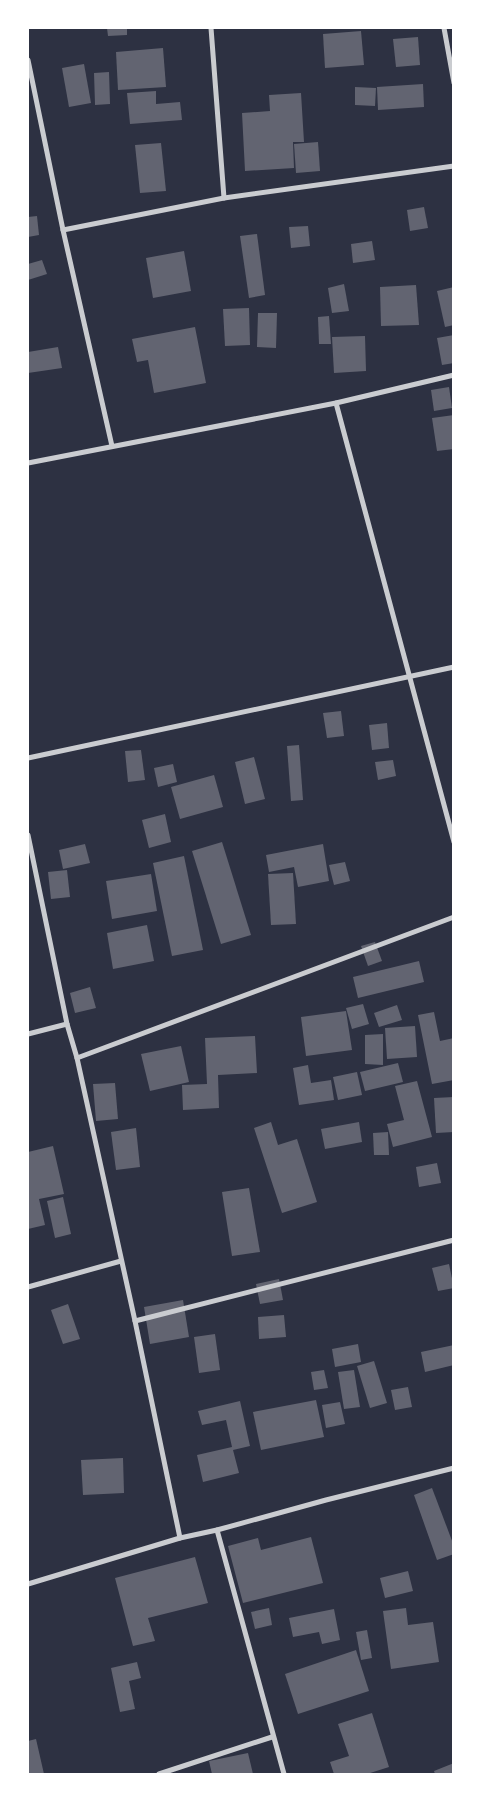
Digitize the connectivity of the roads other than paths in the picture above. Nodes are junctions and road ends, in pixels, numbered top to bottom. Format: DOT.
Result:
graph roads {
  1 [pos="211,28"];
  2 [pos="444,28"];
  3 [pos="28,60"];
  4 [pos="454,83"];
  5 [pos="454,166"];
  6 [pos="224,198"];
  7 [pos="63,230"];
  8 [pos="454,375"];
  9 [pos="336,402"];
  10 [pos="112,446"];
  11 [pos="28,463"];
  12 [pos="454,668"];
  13 [pos="410,676"];
  14 [pos="28,758"];
  15 [pos="28,835"];
  16 [pos="454,842"];
  17 [pos="454,917"];
  18 [pos="67,1024"];
  19 [pos="28,1034"];
  20 [pos="77,1058"];
  21 [pos="454,1240"];
  22 [pos="120,1261"];
  23 [pos="28,1287"];
  24 [pos="134,1321"];
  25 [pos="454,1468"];
  26 [pos="217,1530"];
  27 [pos="180,1538"];
  28 [pos="28,1584"];
  29 [pos="272,1737"];
  30 [pos="159,1774"];
  31 [pos="284,1774"];
  1 -- 6 [label="street"];
  2 -- 4 [label="street"];
  3 -- 7 [label="street"];
  5 -- 6 [label="street"];
  6 -- 7 [label="street"];
  7 -- 10 [label="street"];
  8 -- 9 [label="street"];
  9 -- 10 [label="street"];
  9 -- 13 [label="street"];
  10 -- 11 [label="street"];
  12 -- 13 [label="street"];
  13 -- 14 [label="street"];
  13 -- 16 [label="street"];
  15 -- 18 [label="street"];
  17 -- 20 [label="street"];
  18 -- 19 [label="street"];
  18 -- 20 [label="street"];
  20 -- 22 [label="street"];
  21 -- 24 [label="street"];
  22 -- 23 [label="street"];
  22 -- 24 [label="street"];
  24 -- 27 [label="street"];
  25 -- 26 [label="street"];
  26 -- 27 [label="street"];
  26 -- 29 [label="street"];
  27 -- 28 [label="street"];
  29 -- 30 [label="street"];
  29 -- 31 [label="street"];
}
